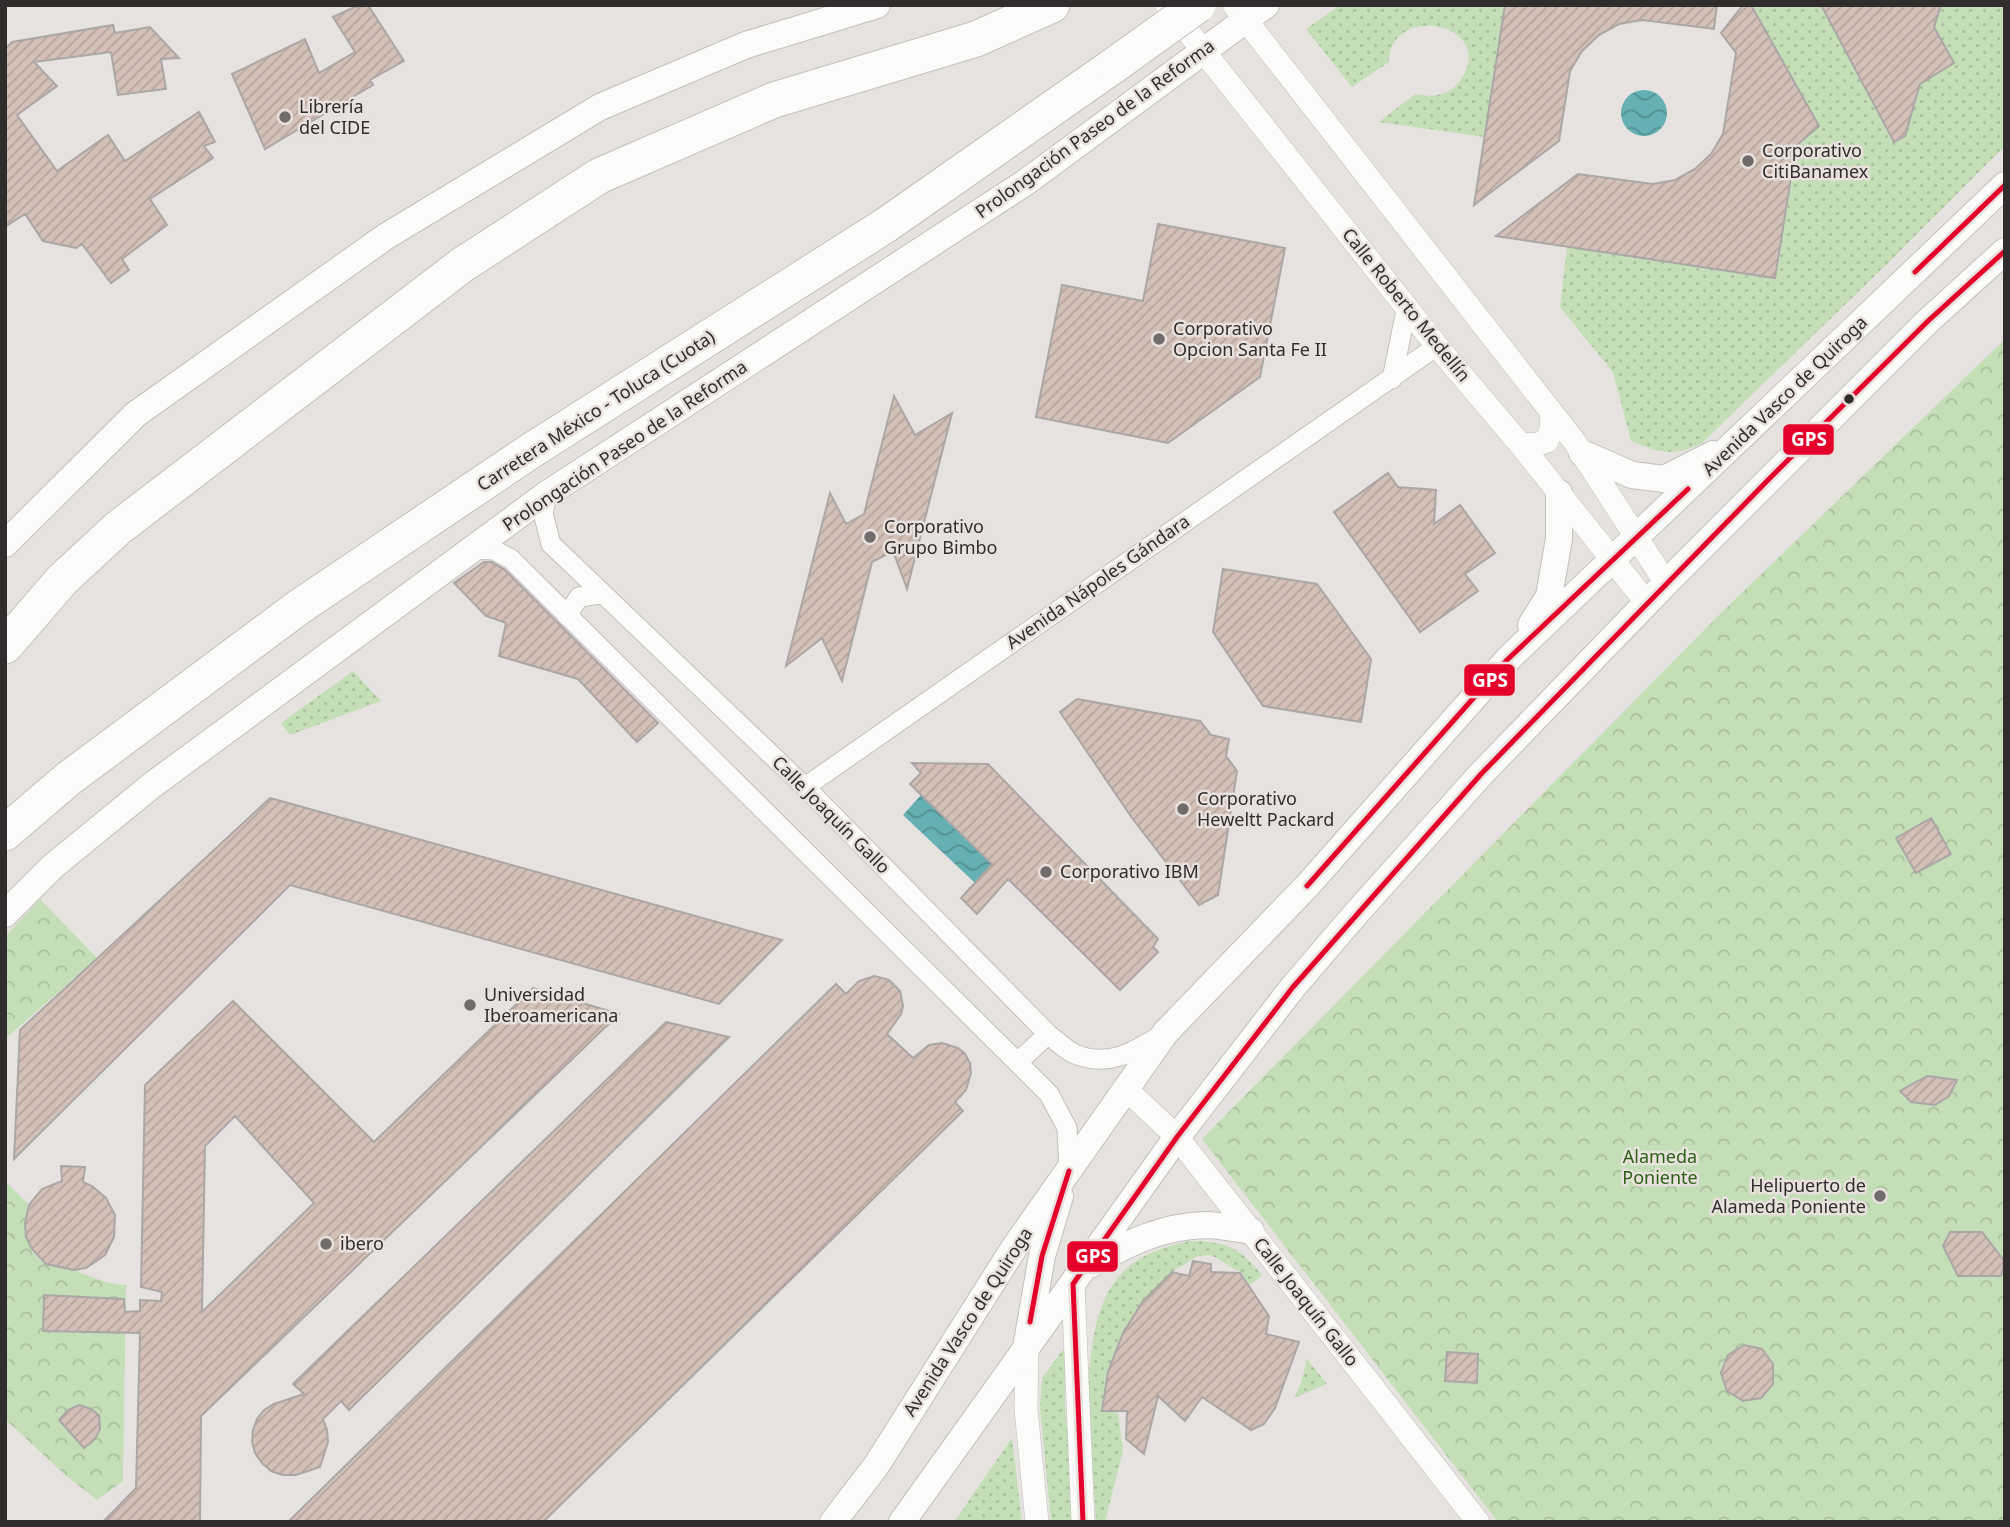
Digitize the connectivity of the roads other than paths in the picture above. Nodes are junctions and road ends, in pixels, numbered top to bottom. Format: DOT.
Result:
graph roads {
  1 [pos="877,5"];
  2 [pos="1052,5"];
  3 [pos="1167,5"];
  4 [pos="1198,5"];
  5 [pos="1249,10"];
  6 [pos="1205,51"];
  7 [pos="2005,185"];
  8 [pos="2005,251"];
  9 [pos="1407,306"];
  10 [pos="1437,346"];
  11 [pos="1392,379"];
  12 [pos="1552,414"];
  13 [pos="1740,440"];
  14 [pos="1520,444"];
  15 [pos="1583,453"];
  16 [pos="1559,493"];
  17 [pos="547,494"];
  18 [pos="1636,538"];
  19 [pos="5,544"];
  20 [pos="472,548"];
  21 [pos="1613,559"];
  22 [pos="1666,583"];
  23 [pos="601,594"];
  24 [pos="1647,603"];
  25 [pos="567,616"];
  26 [pos="5,646"];
  27 [pos="1508,659"];
  28 [pos="805,788"];
  29 [pos="5,833"];
  30 [pos="5,914"];
  31 [pos="1166,1032"];
  32 [pos="1048,1034"];
  33 [pos="1017,1062"];
  34 [pos="1126,1089"];
  35 [pos="1177,1137"];
  36 [pos="1069,1171"];
  37 [pos="1251,1231"];
  38 [pos="1079,1276"];
  39 [pos="1027,1344"];
  40 [pos="833,1522"];
  41 [pos="902,1522"];
  42 [pos="1037,1522"];
  43 [pos="1083,1522"];
  44 [pos="1478,1522"];
  1 -- 19 [label="main road"];
  2 -- 26 [label="highway"];
  3 -- 6 [label="street, Calle Roberto Medellín"];
  4 -- 29 [label="highway, Carretera México - Toluca (Cuota), bridge"];
  5 -- 6 [label="main road, Prolongación Paseo de la Reforma"];
  5 -- 12 [label="street"];
  6 -- 9 [label="street, Calle Roberto Medellín"];
  6 -- 17 [label="main road, Prolongación Paseo de la Reforma"];
  7 -- 13 [label="main road, Avenida Vasco de Quiroga"];
  8 -- 22 [label="main road"];
  9 -- 10 [label="street, Calle Roberto Medellín"];
  9 -- 11 [label="street"];
  10 -- 11 [label="street, Avenida Nápoles Gándara"];
  10 -- 14 [label="street, Calle Roberto Medellín"];
  11 -- 28 [label="street, Avenida Nápoles Gándara"];
  12 -- 14 [label="street"];
  12 -- 15 [label="street"];
  13 -- 15 [label="main road"];
  13 -- 18 [label="main road, Avenida Vasco de Quiroga"];
  14 -- 16 [label="street, Calle Roberto Medellín"];
  15 -- 18 [label="street"];
  16 -- 21 [label="street, Calle Roberto Medellín"];
  16 -- 27 [label="main road"];
  17 -- 20 [label="main road, Prolongación Paseo de la Reforma"];
  17 -- 23 [label="street, Calle Joaquín Gallo"];
  18 -- 21 [label="main road, Avenida Vasco de Quiroga"];
  18 -- 22 [label="street"];
  20 -- 25 [label="street"];
  20 -- 30 [label="main road, Prolongación Paseo de la Reforma"];
  21 -- 24 [label="street, Calle Roberto Medellín"];
  21 -- 27 [label="main road, Avenida Vasco de Quiroga"];
  22 -- 24 [label="main road"];
  23 -- 25 [label="street"];
  23 -- 28 [label="street, Calle Joaquín Gallo"];
  24 -- 35 [label="main road"];
  25 -- 33 [label="street"];
  27 -- 31 [label="main road, Avenida Vasco de Quiroga"];
  28 -- 32 [label="street, Calle Joaquín Gallo"];
  31 -- 32 [label="street, Calle Joaquín Gallo"];
  31 -- 34 [label="main road, Avenida Vasco de Quiroga"];
  32 -- 33 [label="street"];
  33 -- 36 [label="street"];
  34 -- 35 [label="street, Calle Joaquín Gallo"];
  34 -- 36 [label="main road, Avenida Vasco de Quiroga"];
  35 -- 37 [label="street, Calle Joaquín Gallo"];
  35 -- 38 [label="main road"];
  36 -- 39 [label="main road"];
  36 -- 40 [label="main road, Avenida Vasco de Quiroga"];
  37 -- 38 [label="main road"];
  37 -- 44 [label="street, Calle Joaquín Gallo"];
  38 -- 39 [label="main road"];
  38 -- 43 [label="street"];
  39 -- 41 [label="main road"];
  39 -- 42 [label="street"];
}
